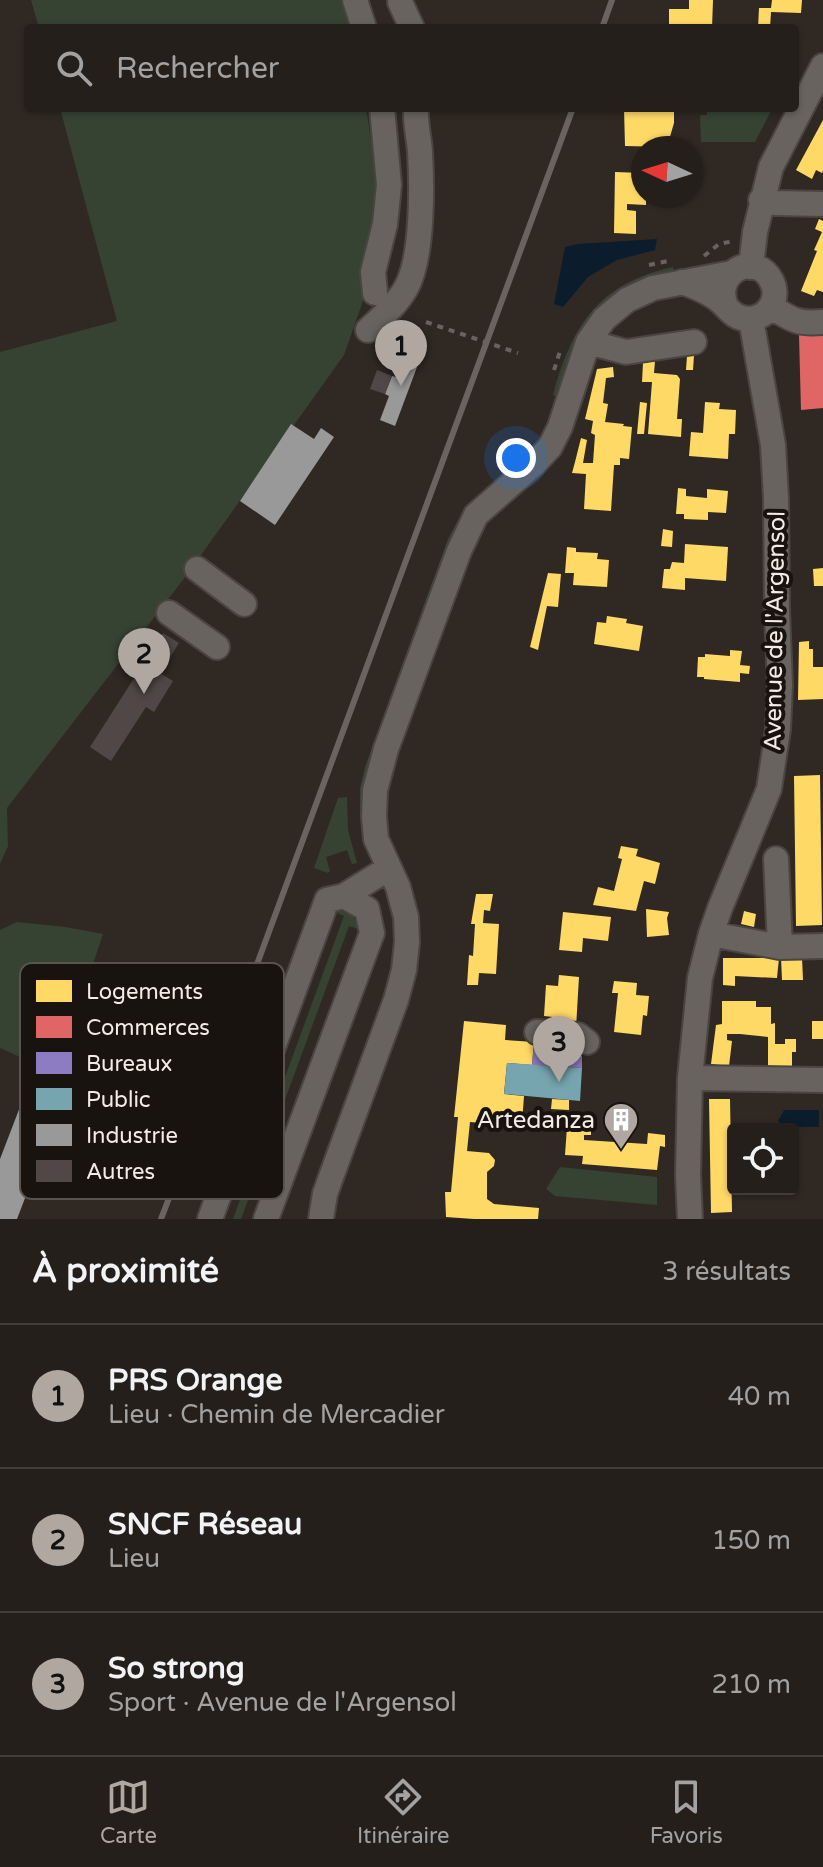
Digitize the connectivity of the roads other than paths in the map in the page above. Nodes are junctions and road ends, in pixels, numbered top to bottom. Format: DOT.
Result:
graph roads {
  1 [pos="355,0"];
  2 [pos="400,2"];
  3 [pos="363,24"];
  4 [pos="410,24"];
  5 [pos="823,66"];
  6 [pos="799,111"];
  7 [pos="382,112"];
  8 [pos="416,112"];
  9 [pos="798,112"];
  10 [pos="761,200"];
  11 [pos="823,204"];
  12 [pos="741,270"];
  13 [pos="682,282"];
  14 [pos="375,293"];
  15 [pos="726,306"];
  16 [pos="761,313"];
  17 [pos="823,322"];
  18 [pos="368,330"];
  19 [pos="588,342"];
  20 [pos="694,342"];
  21 [pos="197,569"];
  22 [pos="244,604"];
  23 [pos="169,613"];
  24 [pos="217,647"];
  25 [pos="776,859"];
  26 [pos="389,868"];
  27 [pos="344,896"];
  28 [pos="711,934"];
  29 [pos="823,946"];
  30 [pos="780,947"];
  31 [pos="284,1018"];
  32 [pos="537,1032"];
  33 [pos="587,1042"];
  34 [pos="690,1078"];
  35 [pos="823,1080"];
  36 [pos="284,1170"];
  37 [pos="218,1199"];
  38 [pos="273,1199"];
  39 [pos="210,1219"];
  40 [pos="266,1219"];
  41 [pos="321,1219"];
  42 [pos="690,1219"];
  1 -- 3 [label="street"];
  2 -- 4 [label="street"];
  5 -- 6 [label="street"];
  7 -- 14 [label="street"];
  8 -- 18 [label="street"];
  9 -- 10 [label="street"];
  10 -- 11 [label="street"];
  10 -- 12 [label="street"];
  12 -- 13 [label="street"];
  12 -- 15 [label="street"];
  12 -- 16 [label="street"];
  13 -- 15 [label="street"];
  13 -- 19 [label="street"];
  15 -- 16 [label="street"];
  16 -- 17 [label="street"];
  16 -- 28 [label="street, Avenue de l'Argensol"];
  19 -- 20 [label="street"];
  19 -- 26 [label="street"];
  21 -- 22 [label="street"];
  23 -- 24 [label="street"];
  25 -- 30 [label="street"];
  26 -- 27 [label="street"];
  26 -- 41 [label="street"];
  27 -- 31 [label="street"];
  27 -- 36 [label="street"];
  28 -- 30 [label="street"];
  28 -- 34 [label="street, Avenue de l'Argensol"];
  29 -- 30 [label="street"];
  32 -- 33 [label="street"];
  34 -- 35 [label="street"];
  34 -- 42 [label="street, Avenue de l'Argensol"];
  37 -- 39 [label="street"];
  38 -- 40 [label="street"];
}
